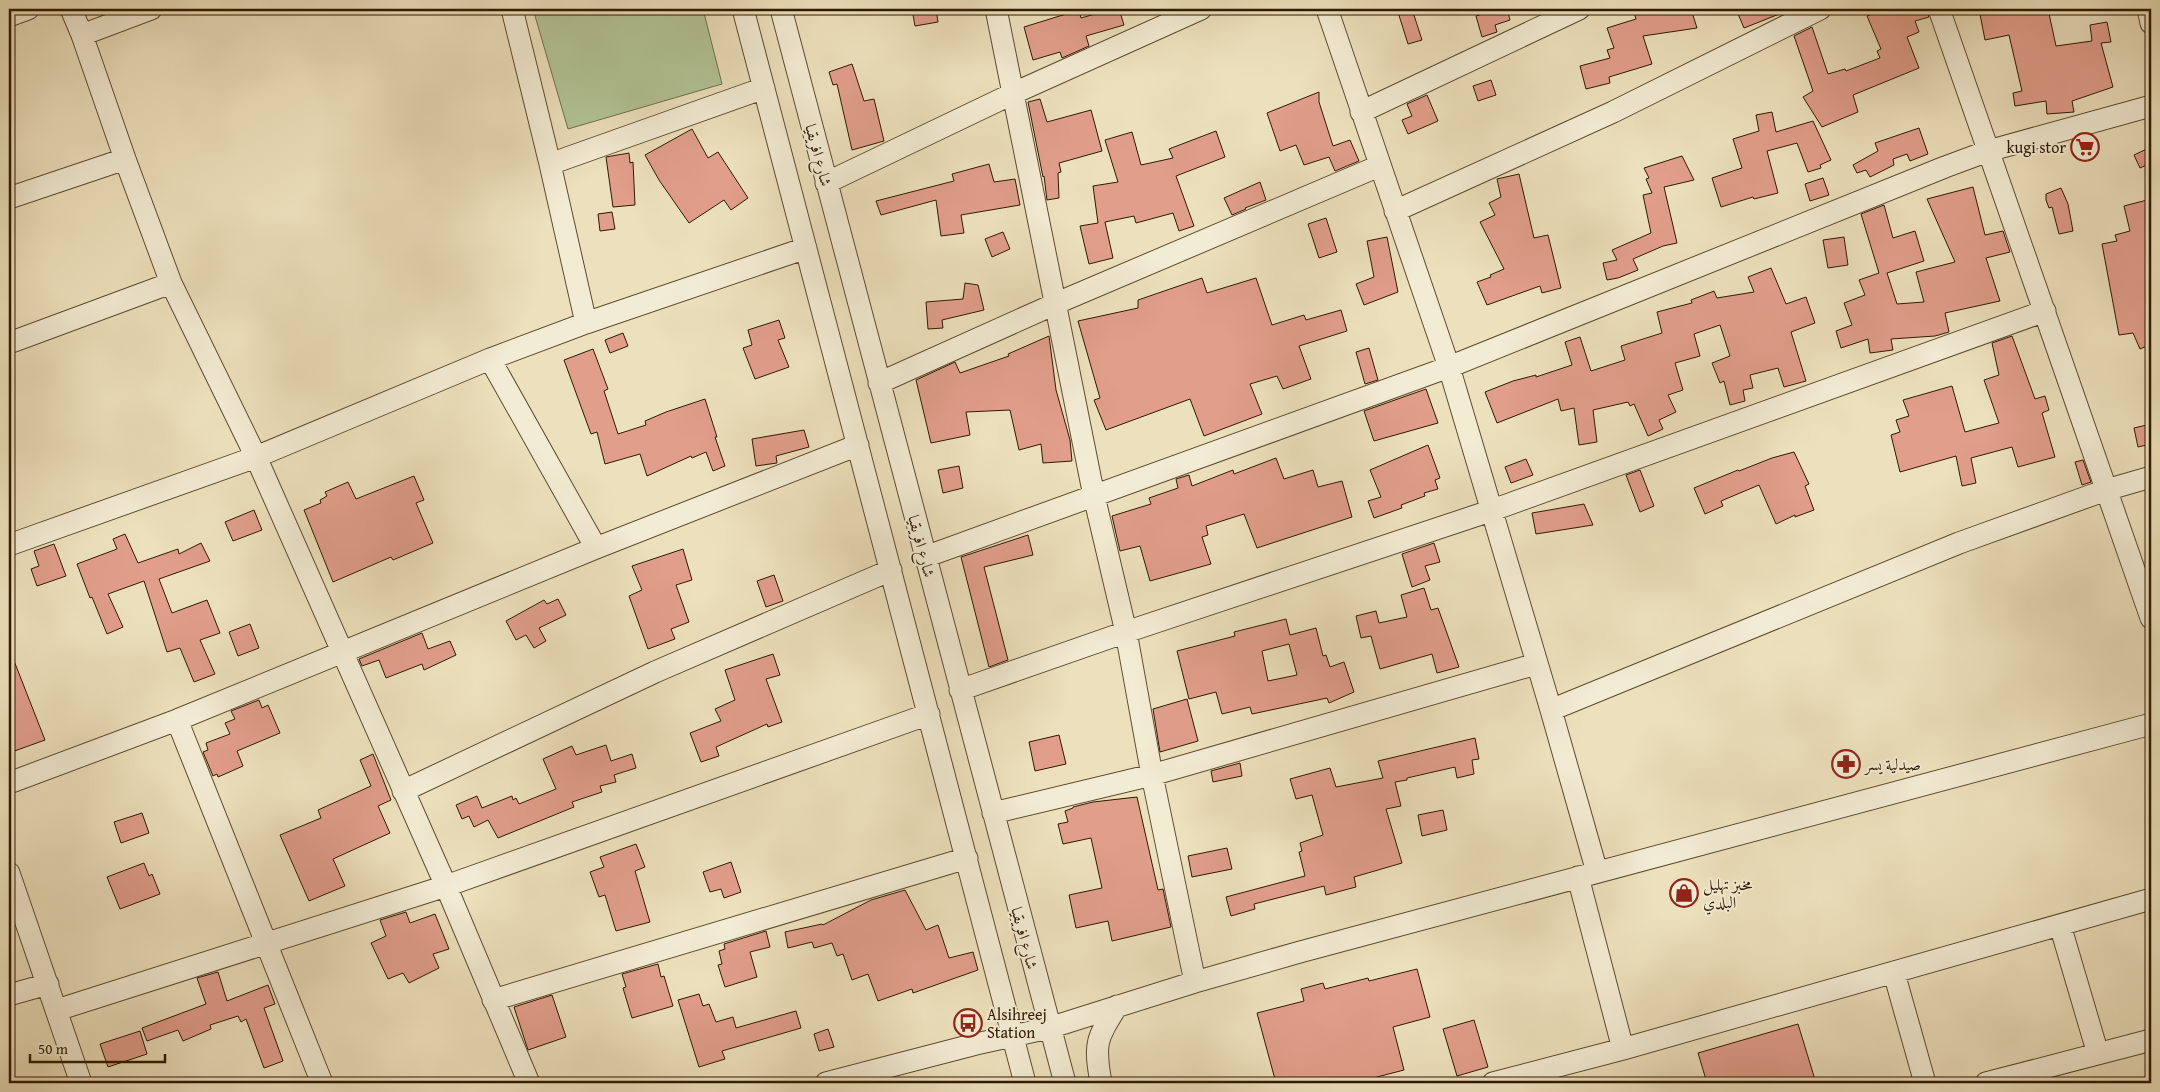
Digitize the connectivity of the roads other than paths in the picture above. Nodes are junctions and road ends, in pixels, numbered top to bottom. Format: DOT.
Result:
graph roads {
  1 [pos="28,9"];
  2 [pos="71,9"];
  3 [pos="151,9"];
  4 [pos="512,9"];
  5 [pos="743,9"];
  6 [pos="780,9"];
  7 [pos="996,9"];
  8 [pos="1201,9"];
  9 [pos="1327,9"];
  10 [pos="1579,9"];
  11 [pos="1820,9"];
  12 [pos="1939,9"];
  13 [pos="2148,9"];
  14 [pos="9,16"];
  15 [pos="2151,23"];
  16 [pos="82,35"];
  17 [pos="764,88"];
  18 [pos="1012,94"];
  19 [pos="2151,106"];
  20 [pos="1360,112"];
  21 [pos="1988,151"];
  22 [pos="125,159"];
  23 [pos="550,164"];
  24 [pos="1379,166"];
  25 [pos="826,182"];
  26 [pos="9,198"];
  27 [pos="1395,211"];
  28 [pos="806,248"];
  29 [pos="171,283"];
  30 [pos="1057,303"];
  31 [pos="2045,311"];
  32 [pos="586,323"];
  33 [pos="9,343"];
  34 [pos="490,359"];
  35 [pos="1448,368"];
  36 [pos="879,383"];
  37 [pos="858,444"];
  38 [pos="256,456"];
  39 [pos="2151,477"];
  40 [pos="2106,490"];
  41 [pos="1094,496"];
  42 [pos="1490,511"];
  43 [pos="9,545"];
  44 [pos="596,548"];
  45 [pos="925,557"];
  46 [pos="891,570"];
  47 [pos="2151,618"];
  48 [pos="1126,632"];
  49 [pos="342,653"];
  50 [pos="1536,664"];
  51 [pos="960,690"];
  52 [pos="1551,710"];
  53 [pos="929,714"];
  54 [pos="177,720"];
  55 [pos="2151,724"];
  56 [pos="1152,775"];
  57 [pos="9,783"];
  58 [pos="403,791"];
  59 [pos="993,813"];
  60 [pos="967,858"];
  61 [pos="9,873"];
  62 [pos="1588,875"];
  63 [pos="446,886"];
  64 [pos="2151,899"];
  65 [pos="2060,925"];
  66 [pos="268,944"];
  67 [pos="1894,973"];
  68 [pos="1195,982"];
  69 [pos="48,984"];
  70 [pos="9,995"];
  71 [pos="493,1000"];
  72 [pos="1117,1006"];
  73 [pos="57,1010"];
  74 [pos="1049,1028"];
  75 [pos="1014,1036"];
  76 [pos="2151,1040"];
  77 [pos="1623,1049"];
  78 [pos="2098,1054"];
  79 [pos="81,1083"];
  80 [pos="322,1083"];
  81 [pos="529,1083"];
  82 [pos="826,1083"];
  83 [pos="1025,1083"];
  84 [pos="1065,1083"];
  85 [pos="1101,1083"];
  86 [pos="1493,1083"];
  87 [pos="1925,1083"];
  88 [pos="1986,1083"];
  1 -- 14 [label="street"];
  2 -- 16 [label="street"];
  3 -- 16 [label="street"];
  4 -- 23 [label="street"];
  5 -- 17 [label="street"];
  6 -- 25 [label="street, شارع افريقيا"];
  7 -- 18 [label="street"];
  8 -- 18 [label="street"];
  9 -- 20 [label="street"];
  10 -- 20 [label="street"];
  11 -- 27 [label="street"];
  12 -- 21 [label="street"];
  13 -- 15 [label="street"];
  16 -- 22 [label="street"];
  17 -- 23 [label="street"];
  17 -- 28 [label="street"];
  18 -- 25 [label="street"];
  18 -- 30 [label="street"];
  19 -- 21 [label="street"];
  20 -- 24 [label="street"];
  21 -- 31 [label="street"];
  21 -- 35 [label="street"];
  22 -- 26 [label="street"];
  22 -- 29 [label="street"];
  23 -- 32 [label="street"];
  24 -- 27 [label="street"];
  24 -- 30 [label="street"];
  25 -- 36 [label="street, شارع افريقيا"];
  27 -- 35 [label="street"];
  28 -- 32 [label="street"];
  28 -- 37 [label="street"];
  29 -- 33 [label="street"];
  29 -- 38 [label="street"];
  30 -- 36 [label="street"];
  30 -- 41 [label="street"];
  31 -- 40 [label="street"];
  31 -- 42 [label="street"];
  32 -- 34 [label="street"];
  34 -- 38 [label="street"];
  34 -- 44 [label="street"];
  35 -- 41 [label="street"];
  35 -- 42 [label="street"];
  36 -- 45 [label="street, شارع افريقيا"];
  37 -- 44 [label="street"];
  37 -- 46 [label="street"];
  38 -- 43 [label="street"];
  38 -- 49 [label="street"];
  39 -- 40 [label="street"];
  40 -- 47 [label="street"];
  40 -- 52 [label="street"];
  41 -- 45 [label="street"];
  41 -- 48 [label="street"];
  42 -- 48 [label="street"];
  42 -- 50 [label="street"];
  44 -- 49 [label="street"];
  45 -- 51 [label="street, شارع افريقيا"];
  46 -- 53 [label="street"];
  46 -- 58 [label="street"];
  48 -- 51 [label="street"];
  48 -- 56 [label="street"];
  49 -- 54 [label="street"];
  49 -- 58 [label="street"];
  50 -- 52 [label="street"];
  50 -- 56 [label="street"];
  51 -- 59 [label="street, شارع افريقيا"];
  52 -- 62 [label="street"];
  53 -- 60 [label="street"];
  53 -- 63 [label="street"];
  54 -- 57 [label="street"];
  54 -- 66 [label="street"];
  55 -- 62 [label="street"];
  56 -- 59 [label="street"];
  56 -- 68 [label="street"];
  58 -- 63 [label="street"];
  59 -- 74 [label="street, شارع افريقيا"];
  60 -- 71 [label="street"];
  60 -- 75 [label="street"];
  61 -- 69 [label="street"];
  62 -- 68 [label="street"];
  62 -- 77 [label="street"];
  63 -- 66 [label="street"];
  63 -- 71 [label="street"];
  64 -- 65 [label="street"];
  65 -- 67 [label="street"];
  65 -- 78 [label="street"];
  66 -- 73 [label="street"];
  66 -- 80 [label="street"];
  67 -- 77 [label="street"];
  67 -- 87 [label="street"];
  68 -- 72 [label="street"];
  69 -- 70 [label="street"];
  69 -- 73 [label="street"];
  71 -- 81 [label="street"];
  72 -- 74 [label="street"];
  72 -- 85 [label="street"];
  73 -- 79 [label="street"];
  74 -- 75 [label="street"];
  74 -- 84 [label="street, شارع افريقيا"];
  75 -- 82 [label="street"];
  75 -- 83 [label="street"];
  76 -- 78 [label="street"];
  77 -- 86 [label="street"];
  78 -- 88 [label="street"];
}
